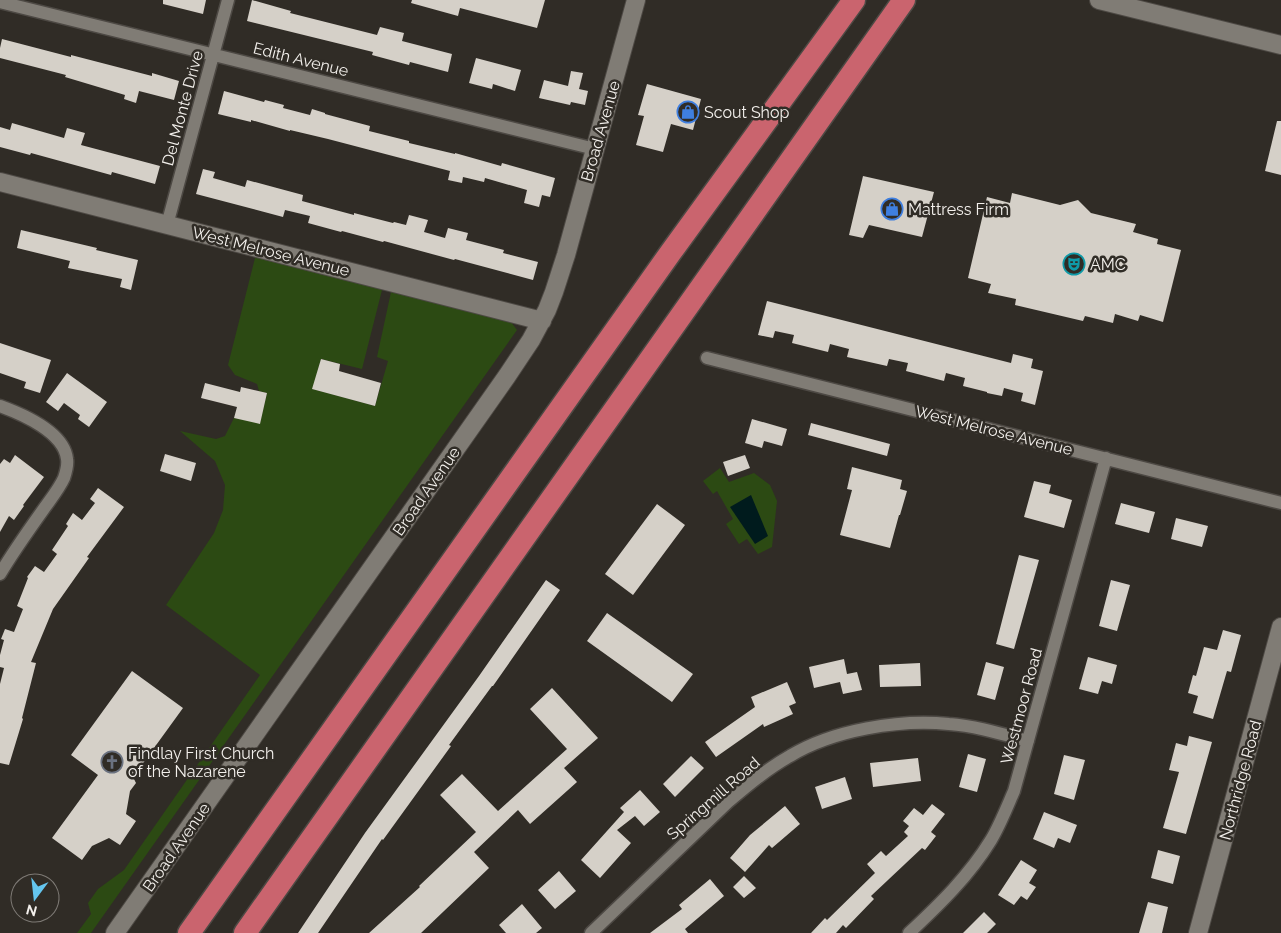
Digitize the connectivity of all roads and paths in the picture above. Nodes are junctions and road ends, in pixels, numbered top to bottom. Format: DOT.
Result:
graph roads {
  1 [pos="228,0"];
  2 [pos="636,0"];
  3 [pos="854,0"];
  4 [pos="904,0"];
  5 [pos="1099,0"];
  6 [pos="0,2"];
  7 [pos="1281,45"];
  8 [pos="214,54"];
  9 [pos="595,149"];
  10 [pos="0,182"];
  11 [pos="167,225"];
  12 [pos="542,320"];
  13 [pos="707,358"];
  14 [pos="0,406"];
  15 [pos="1106,458"];
  16 [pos="1281,503"];
  17 [pos="0,574"];
  18 [pos="1281,627"];
  19 [pos="1028,741"];
  20 [pos="115,933"];
  21 [pos="189,933"];
  22 [pos="245,933"];
  23 [pos="591,933"];
  24 [pos="909,933"];
  25 [pos="1198,933"];
  1 -- 8 [label="street, Del Monte Drive"];
  2 -- 9 [label="main road, Broad Avenue"];
  3 -- 21 [label="highway"];
  4 -- 22 [label="highway"];
  5 -- 7 [label="main road"];
  6 -- 8 [label="street, Edith Avenue"];
  8 -- 9 [label="street, Edith Avenue"];
  8 -- 11 [label="street, Del Monte Drive"];
  9 -- 12 [label="main road, Broad Avenue"];
  10 -- 11 [label="main road, West Melrose Avenue"];
  11 -- 12 [label="main road, West Melrose Avenue"];
  12 -- 20 [label="main road, Broad Avenue"];
  13 -- 15 [label="street, West Melrose Avenue"];
  14 -- 17 [label="street"];
  15 -- 16 [label="street, West Melrose Avenue"];
  15 -- 19 [label="street, Westmoor Road"];
  18 -- 25 [label="main road, Northridge Road"];
  19 -- 23 [label="street, Springmill Road"];
  19 -- 24 [label="street, Westmoor Road"];
}
